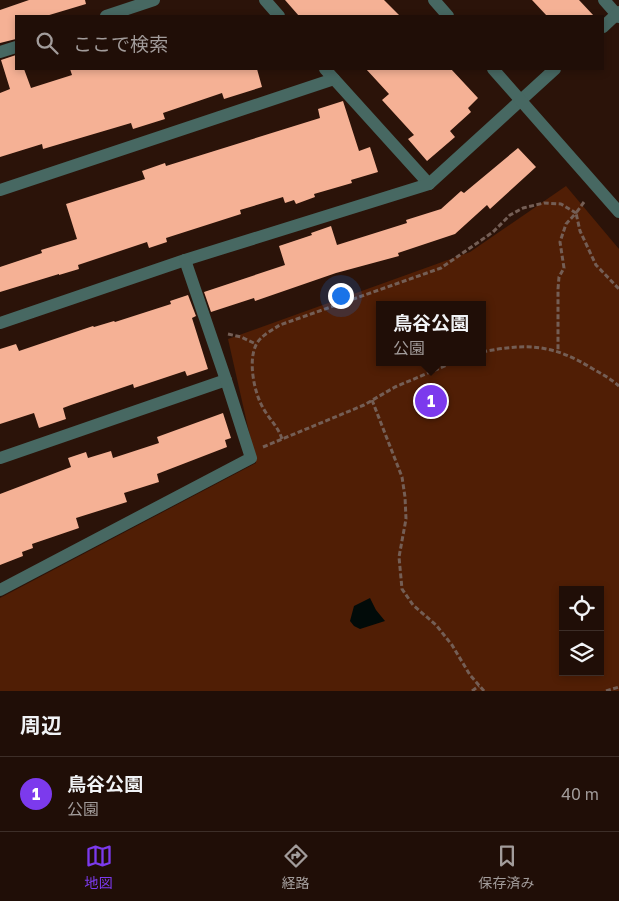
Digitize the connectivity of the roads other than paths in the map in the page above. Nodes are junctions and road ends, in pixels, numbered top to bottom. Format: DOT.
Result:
graph roads {
  1 [pos="154,0"];
  2 [pos="265,0"];
  3 [pos="434,0"];
  4 [pos="604,0"];
  5 [pos="109,15"];
  6 [pos="278,15"];
  7 [pos="447,15"];
  8 [pos="618,15"];
  9 [pos="604,26"];
  10 [pos="15,47"];
  11 [pos="0,52"];
  12 [pos="326,70"];
  13 [pos="494,70"];
  14 [pos="554,70"];
  15 [pos="334,79"];
  16 [pos="520,100"];
  17 [pos="429,184"];
  18 [pos="0,190"];
  19 [pos="619,212"];
  20 [pos="185,260"];
  21 [pos="0,323"];
  22 [pos="226,380"];
  23 [pos="0,458"];
  24 [pos="0,590"];
  1 -- 5 [label="street"];
  2 -- 6 [label="street"];
  3 -- 7 [label="street"];
  4 -- 8 [label="street"];
  8 -- 9 [label="street"];
  10 -- 11 [label="street"];
  12 -- 15 [label="street"];
  13 -- 16 [label="street"];
  14 -- 16 [label="street"];
  15 -- 17 [label="street"];
  15 -- 18 [label="street"];
  16 -- 17 [label="street"];
  16 -- 19 [label="street"];
  17 -- 20 [label="street"];
  20 -- 21 [label="street"];
  20 -- 22 [label="street"];
  22 -- 23 [label="street"];
  22 -- 24 [label="street"];
}
